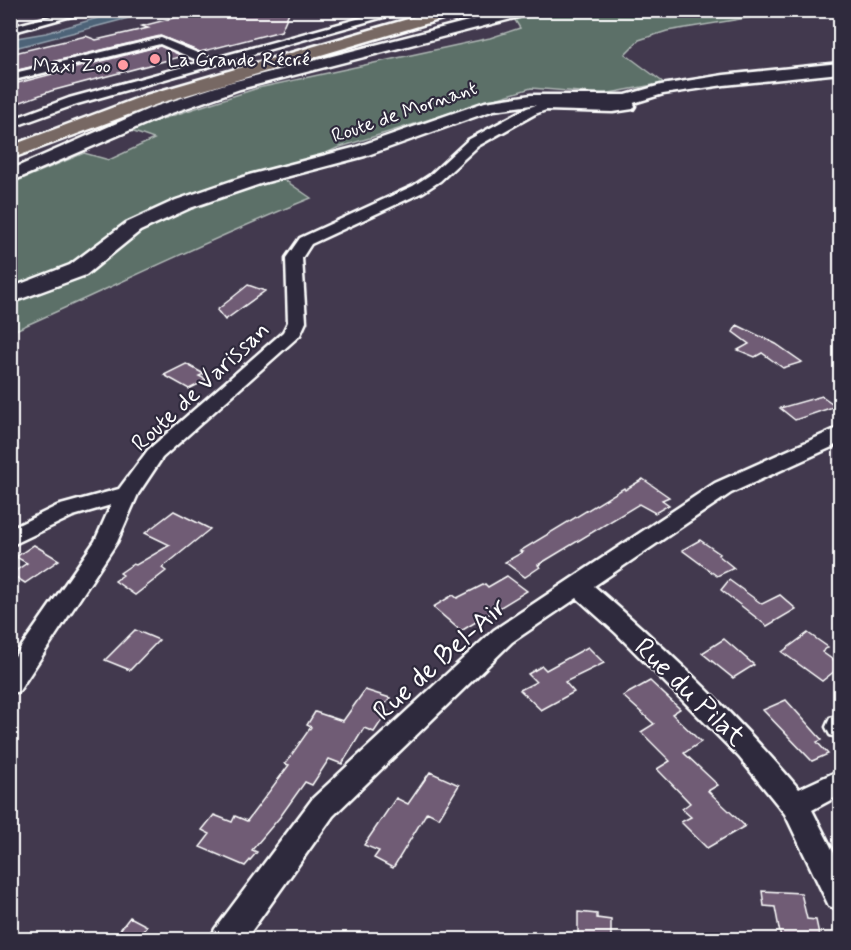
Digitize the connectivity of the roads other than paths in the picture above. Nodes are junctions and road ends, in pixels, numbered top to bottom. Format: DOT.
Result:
graph roads {
  1 [pos="88,10"];
  2 [pos="403,10"];
  3 [pos="440,10"];
  4 [pos="457,10"];
  5 [pos="529,10"];
  6 [pos="36,12"];
  7 [pos="379,13"];
  8 [pos="44,23"];
  9 [pos="10,30"];
  10 [pos="211,63"];
  11 [pos="840,68"];
  12 [pos="10,78"];
  13 [pos="627,100"];
  14 [pos="10,124"];
  15 [pos="10,145"];
  16 [pos="10,153"];
  17 [pos="10,177"];
  18 [pos="10,296"];
  19 [pos="840,433"];
  20 [pos="127,494"];
  21 [pos="10,539"];
  22 [pos="578,586"];
  23 [pos="10,684"];
  24 [pos="840,782"];
  25 [pos="795,806"];
  26 [pos="840,896"];
  27 [pos="226,939"];
  1 -- 8 [label="street"];
  2 -- 7 [label="street"];
  3 -- 15 [label="highway"];
  4 -- 16 [label="highway"];
  5 -- 17 [label="main road"];
  6 -- 8 [label="street"];
  7 -- 10 [label="street"];
  8 -- 9 [label="street"];
  10 -- 12 [label="street"];
  10 -- 14 [label="street"];
  11 -- 13 [label="main road, Route de Mornant"];
  13 -- 18 [label="main road, Route de Mornant"];
  13 -- 20 [label="street, Route de Varissan"];
  19 -- 22 [label="street, Rue de Bel-Air"];
  20 -- 21 [label="street"];
  20 -- 23 [label="street, Route de Varissan"];
  22 -- 25 [label="street, Rue du Pilat"];
  22 -- 27 [label="street, Rue de Bel-Air"];
  24 -- 25 [label="street"];
  25 -- 26 [label="street, Rue du Pilat"];
}
